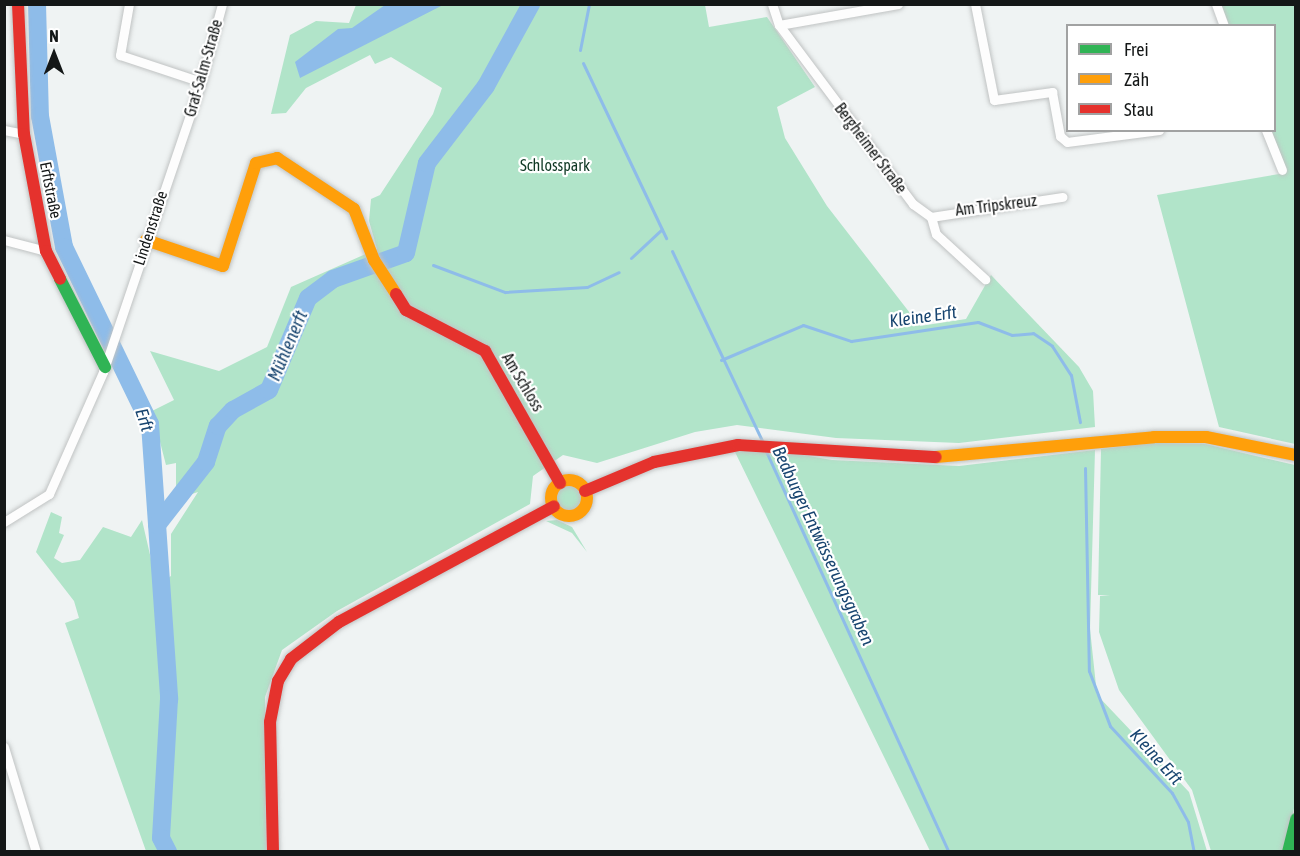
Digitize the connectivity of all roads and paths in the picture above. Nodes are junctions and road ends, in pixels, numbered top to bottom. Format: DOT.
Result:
graph roads {
  1 [pos="18,4"];
  2 [pos="129,4"];
  3 [pos="222,4"];
  4 [pos="772,4"];
  5 [pos="897,4"];
  6 [pos="975,4"];
  7 [pos="1216,4"];
  8 [pos="1223,24"];
  9 [pos="779,25"];
  10 [pos="201,82"];
  11 [pos="4,130"];
  12 [pos="184,132"];
  13 [pos="1144,132"];
  14 [pos="1267,132"];
  15 [pos="24,134"];
  16 [pos="1282,170"];
  17 [pos="1062,197"];
  18 [pos="931,217"];
  19 [pos="4,240"];
  20 [pos="146,240"];
  21 [pos="46,250"];
  22 [pos="985,279"];
  23 [pos="106,365"];
  24 [pos="1296,455"];
  25 [pos="560,483"];
  26 [pos="585,491"];
  27 [pos="554,507"];
  28 [pos="6,520"];
  29 [pos="4,747"];
  30 [pos="1296,819"];
  31 [pos="36,852"];
  32 [pos="273,852"];
  33 [pos="1288,852"];
  1 -- 15 [label="street, Erftstraße"];
  2 -- 10 [label="street"];
  3 -- 10 [label="street, Graf-Salm-Straße"];
  4 -- 9 [label="street, Bergheimer Straße"];
  5 -- 9 [label="street"];
  6 -- 13 [label="street"];
  7 -- 8 [label="street"];
  9 -- 18 [label="street, Bergheimer Straße"];
  10 -- 12 [label="street, Graf-Salm-Straße"];
  11 -- 15 [label="street"];
  12 -- 20 [label="street, Lindenstraße"];
  14 -- 16 [label="street"];
  15 -- 21 [label="street, Erftstraße"];
  17 -- 18 [label="street, Am Tripskreuz"];
  18 -- 22 [label="street, Bergheimer Straße"];
  19 -- 21 [label="street"];
  20 -- 23 [label="street, Lindenstraße"];
  20 -- 25 [label="street, Am Schloss"];
  21 -- 23 [label="street, Erftstraße"];
  23 -- 28 [label="street"];
  24 -- 26 [label="street"];
  25 -- 26 [label="street"];
  25 -- 27 [label="street"];
  26 -- 27 [label="street"];
  27 -- 32 [label="street"];
  29 -- 31 [label="street"];
  30 -- 33 [label="street"];
}
